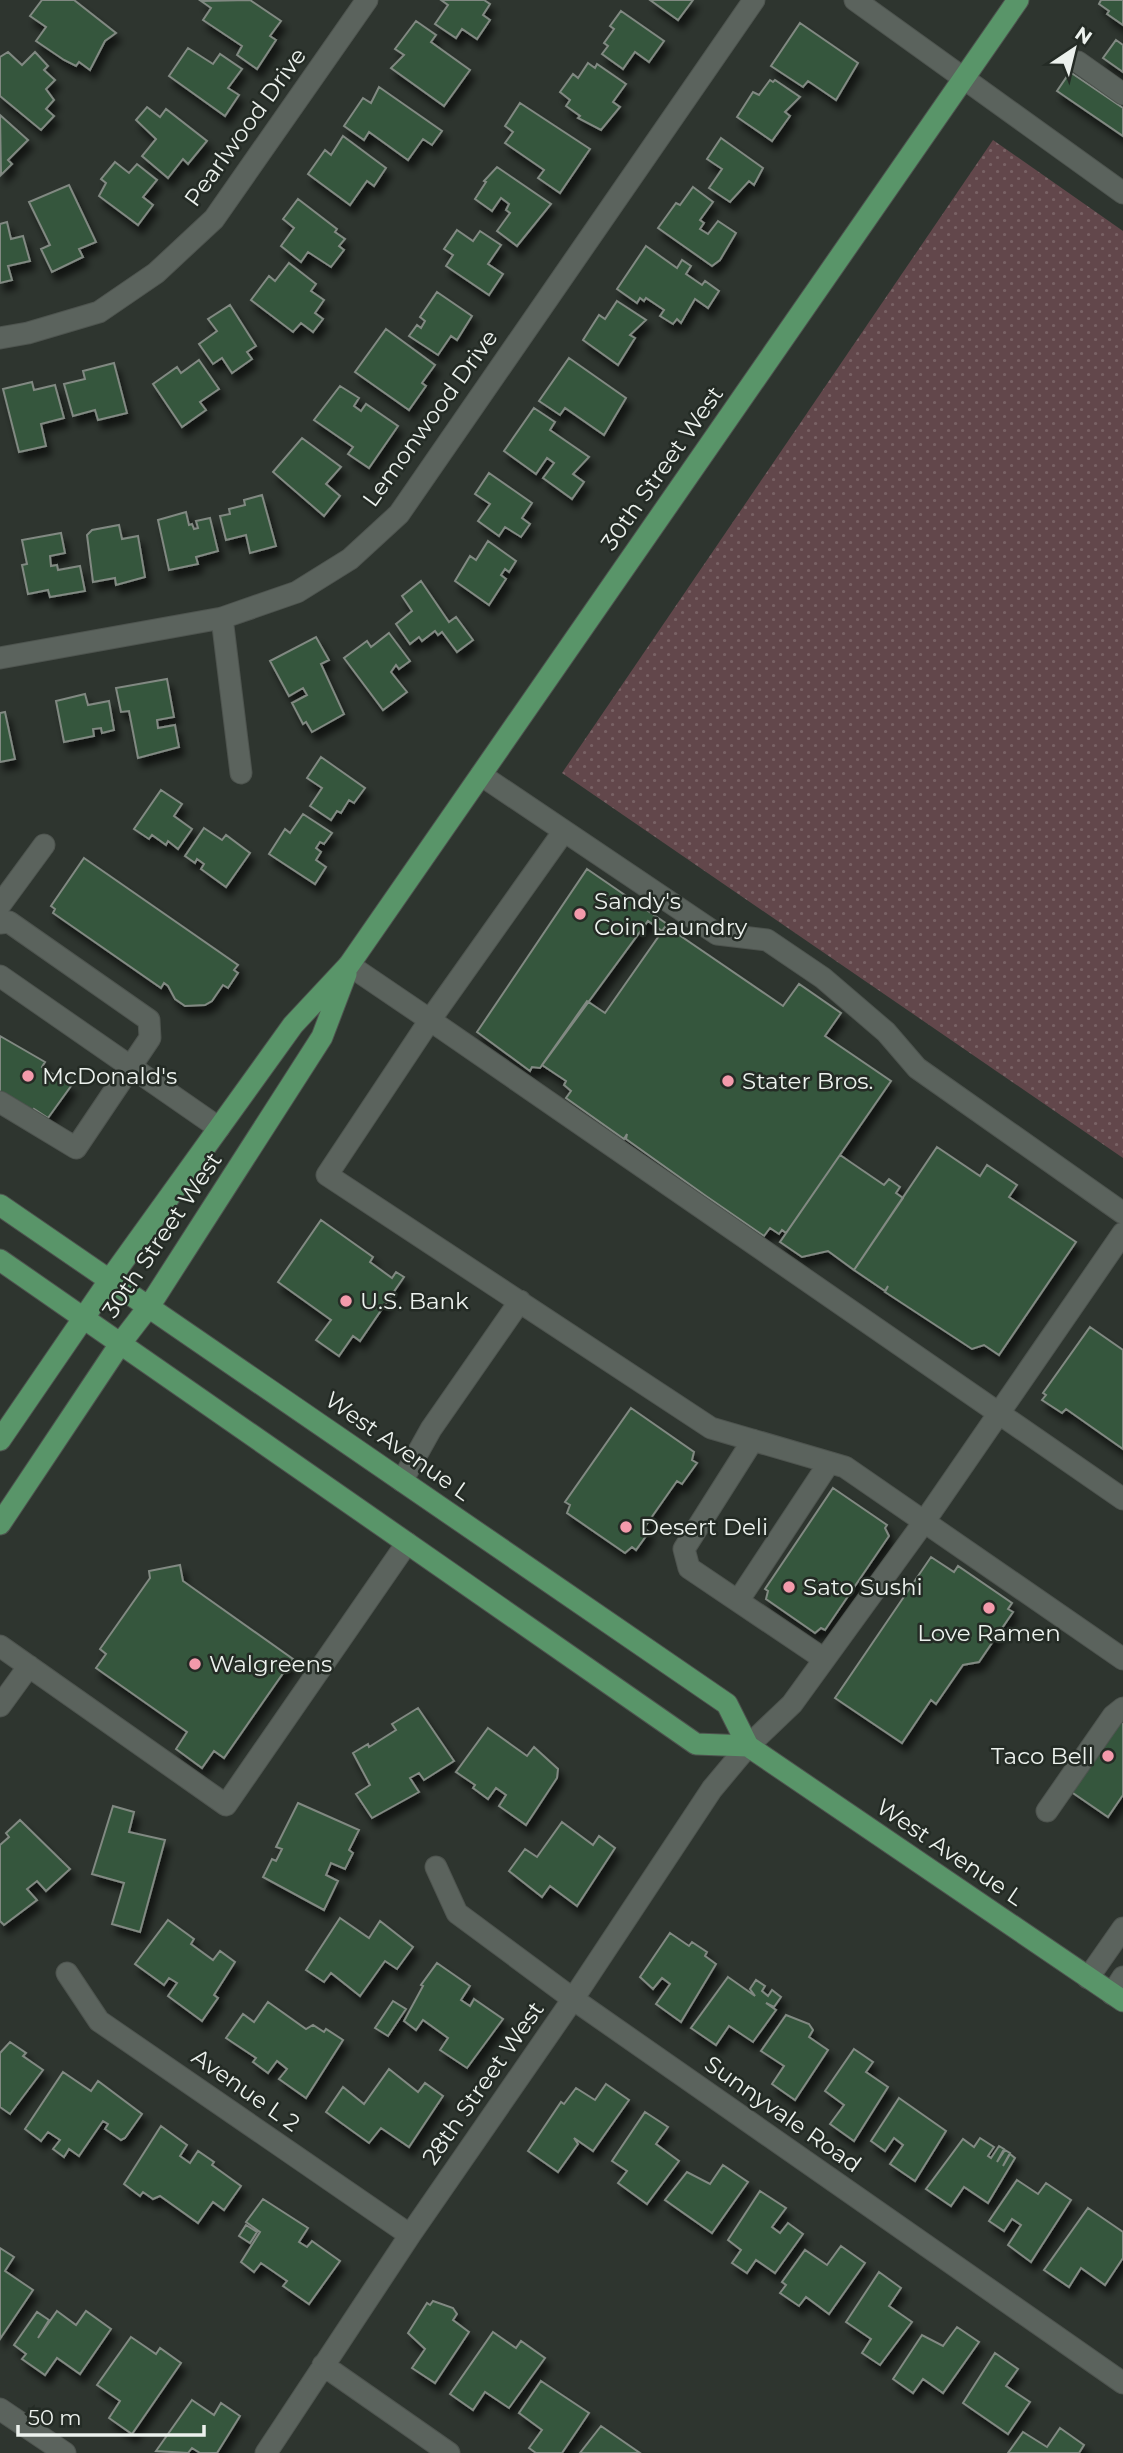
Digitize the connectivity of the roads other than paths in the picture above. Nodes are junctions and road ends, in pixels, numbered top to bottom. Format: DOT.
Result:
graph roads {
  1 [pos="367,0"];
  2 [pos="754,0"];
  3 [pos="855,0"];
  4 [pos="1018,0"];
  5 [pos="1078,62"];
  6 [pos="964,79"];
  7 [pos="1123,94"];
  8 [pos="1123,193"];
  9 [pos="0,338"];
  10 [pos="222,618"];
  11 [pos="0,658"];
  12 [pos="241,773"];
  13 [pos="481,775"];
  14 [pos="564,831"];
  15 [pos="44,845"];
  16 [pos="3,917"];
  17 [pos="349,965"];
  18 [pos="1,977"];
  19 [pos="430,1020"];
  20 [pos="131,1066"];
  21 [pos="0,1102"];
  22 [pos="219,1128"];
  23 [pos="0,1205"];
  24 [pos="1123,1213"];
  25 [pos="1123,1233"];
  26 [pos="0,1260"];
  27 [pos="111,1278"];
  28 [pos="520,1301"];
  29 [pos="150,1305"];
  30 [pos="83,1319"];
  31 [pos="120,1344"];
  32 [pos="999,1413"];
  33 [pos="0,1440"];
  34 [pos="753,1440"];
  35 [pos="829,1463"];
  36 [pos="402,1481"];
  37 [pos="1123,1499"];
  38 [pos="924,1522"];
  39 [pos="0,1524"];
  40 [pos="407,1543"];
  41 [pos="738,1601"];
  42 [pos="0,1646"];
  43 [pos="824,1659"];
  44 [pos="1123,1659"];
  45 [pos="29,1666"];
  46 [pos="0,1706"];
  47 [pos="1123,1708"];
  48 [pos="748,1746"];
  49 [pos="1047,1811"];
  50 [pos="436,1867"];
  51 [pos="1123,1928"];
  52 [pos="67,1973"];
  53 [pos="1088,1978"];
  54 [pos="1119,1991"];
  55 [pos="573,1999"];
  56 [pos="410,2235"];
  57 [pos="323,2365"];
  58 [pos="1123,2383"];
  59 [pos="0,2409"];
  60 [pos="65,2453"];
  61 [pos="267,2453"];
  62 [pos="449,2453"];
  1 -- 9 [label="street, Pearlwood Drive"];
  2 -- 10 [label="street, Lemonwood Drive"];
  3 -- 6 [label="street"];
  4 -- 6 [label="main road, 30th Street West"];
  5 -- 7 [label="street"];
  6 -- 8 [label="street"];
  6 -- 13 [label="main road, 30th Street West"];
  10 -- 11 [label="street, Lemonwood Drive"];
  10 -- 12 [label="street"];
  13 -- 14 [label="street"];
  13 -- 17 [label="main road, 30th Street West"];
  14 -- 19 [label="street"];
  14 -- 24 [label="street"];
  15 -- 16 [label="street"];
  16 -- 20 [label="street"];
  17 -- 19 [label="street"];
  17 -- 22 [label="main road, 30th Street West"];
  17 -- 29 [label="main road, 30th Street West"];
  18 -- 20 [label="street"];
  19 -- 28 [label="street"];
  19 -- 32 [label="street"];
  20 -- 21 [label="street"];
  20 -- 22 [label="street"];
  22 -- 27 [label="main road, 30th Street West"];
  23 -- 27 [label="main road, West Avenue L"];
  25 -- 32 [label="street, 28th Street West"];
  26 -- 30 [label="main road"];
  27 -- 29 [label="main road, West Avenue L"];
  27 -- 30 [label="main road, 30th Street West"];
  28 -- 34 [label="street"];
  28 -- 36 [label="street"];
  29 -- 31 [label="main road, 30th Street West"];
  29 -- 36 [label="main road, West Avenue L"];
  30 -- 31 [label="main road"];
  30 -- 33 [label="main road, 30th Street West"];
  31 -- 39 [label="main road, 30th Street West"];
  31 -- 40 [label="main road"];
  32 -- 37 [label="street"];
  32 -- 38 [label="street, 28th Street West"];
  34 -- 35 [label="street"];
  34 -- 41 [label="street"];
  35 -- 38 [label="street"];
  35 -- 41 [label="street"];
  36 -- 48 [label="main road, West Avenue L"];
  38 -- 43 [label="street, 28th Street West"];
  38 -- 44 [label="street"];
  40 -- 45 [label="street"];
  40 -- 48 [label="main road"];
  41 -- 43 [label="street"];
  42 -- 45 [label="street"];
  43 -- 48 [label="street, 28th Street West"];
  45 -- 46 [label="street"];
  47 -- 49 [label="street"];
  48 -- 53 [label="main road, West Avenue L"];
  48 -- 55 [label="street, 28th Street West"];
  50 -- 55 [label="street, Sunnyvale Road"];
  51 -- 53 [label="street"];
  52 -- 56 [label="street, Avenue L 2"];
  53 -- 54 [label="main road, West Avenue L"];
  55 -- 56 [label="street, 28th Street West"];
  55 -- 58 [label="street, Sunnyvale Road"];
  56 -- 57 [label="street, 28th Street West"];
  57 -- 61 [label="street, 28th Street West"];
  57 -- 62 [label="street"];
  59 -- 60 [label="street"];
}
